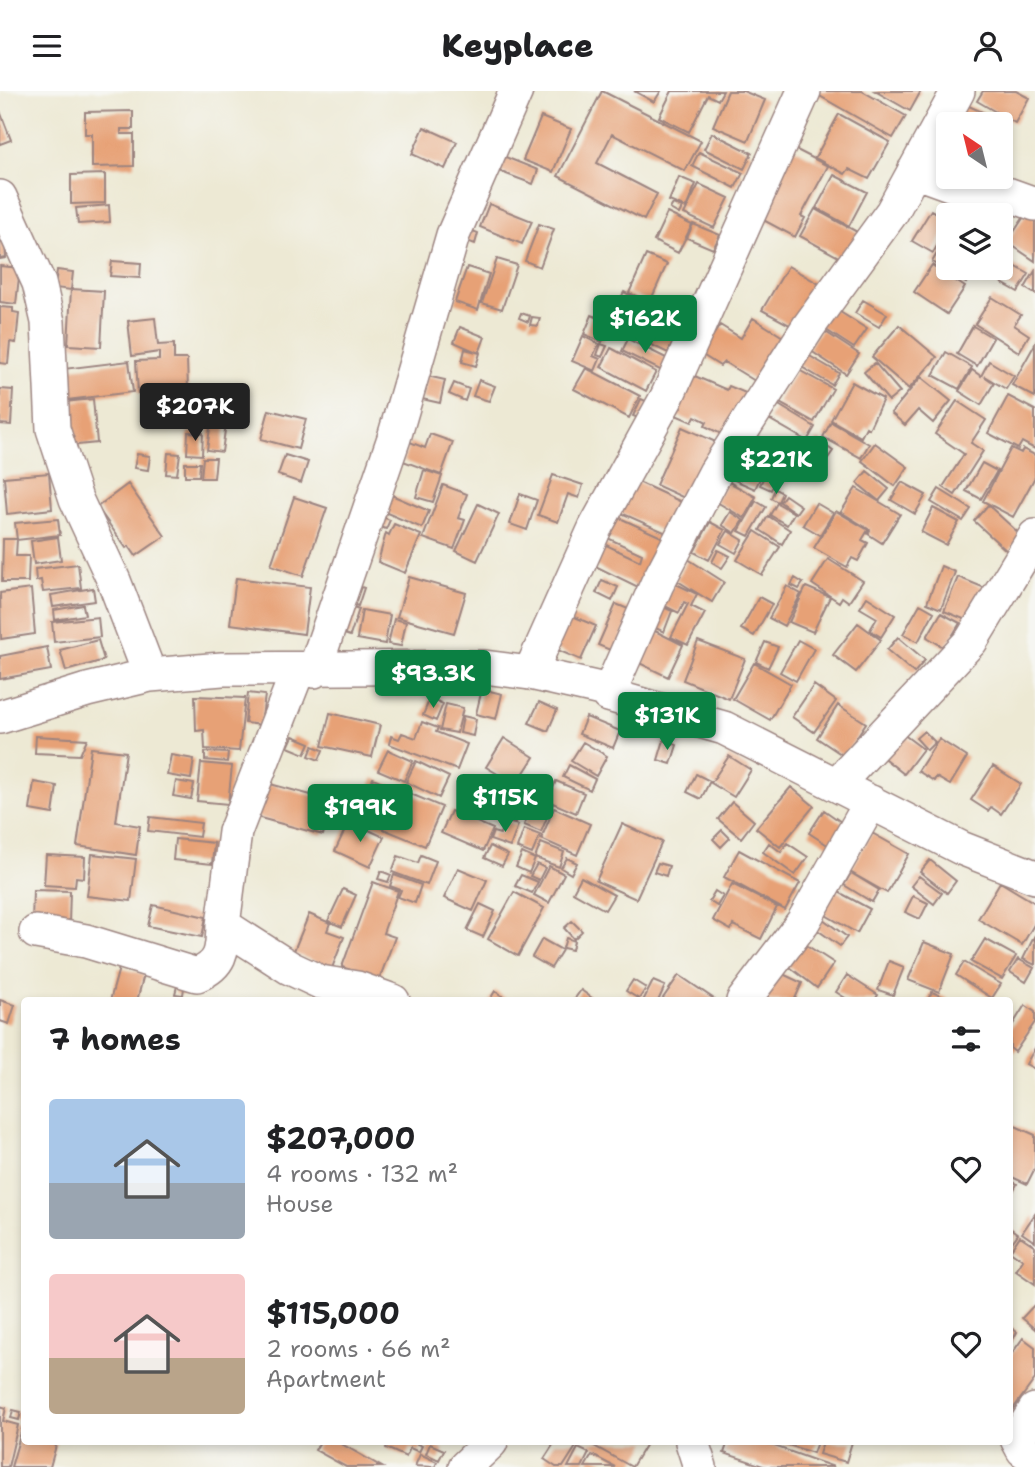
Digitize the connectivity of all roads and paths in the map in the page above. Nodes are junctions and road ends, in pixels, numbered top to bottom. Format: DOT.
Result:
graph roads {
  1 [pos="516,91"];
  2 [pos="804,91"];
  3 [pos="958,91"];
  4 [pos="914,171"];
  5 [pos="0,197"];
  6 [pos="1035,204"];
  7 [pos="1035,536"];
  8 [pos="306,671"];
  9 [pos="530,673"];
  10 [pos="150,675"];
  11 [pos="608,695"];
  12 [pos="0,717"];
  13 [pos="838,783"];
  14 [pos="871,802"];
  15 [pos="1035,877"];
  16 [pos="223,925"];
  17 [pos="36,932"];
  18 [pos="382,997"];
  19 [pos="746,997"];
  20 [pos="1035,1410"];
  21 [pos="488,1445"];
  22 [pos="693,1445"];
  23 [pos="1035,1458"];
  24 [pos="465,1467"];
  25 [pos="700,1467"];
  1 -- 8 [label="street"];
  2 -- 9 [label="street"];
  3 -- 4 [label="street"];
  4 -- 6 [label="street"];
  4 -- 11 [label="street"];
  5 -- 10 [label="street"];
  7 -- 13 [label="street"];
  8 -- 9 [label="street"];
  8 -- 10 [label="street"];
  8 -- 16 [label="street"];
  9 -- 11 [label="street"];
  10 -- 12 [label="street"];
  11 -- 13 [label="street"];
  13 -- 14 [label="street"];
  14 -- 15 [label="street"];
  14 -- 19 [label="street"];
  16 -- 17 [label="street"];
  16 -- 18 [label="street"];
  20 -- 23 [label="street"];
  21 -- 24 [label="street"];
  22 -- 25 [label="street"];
}
